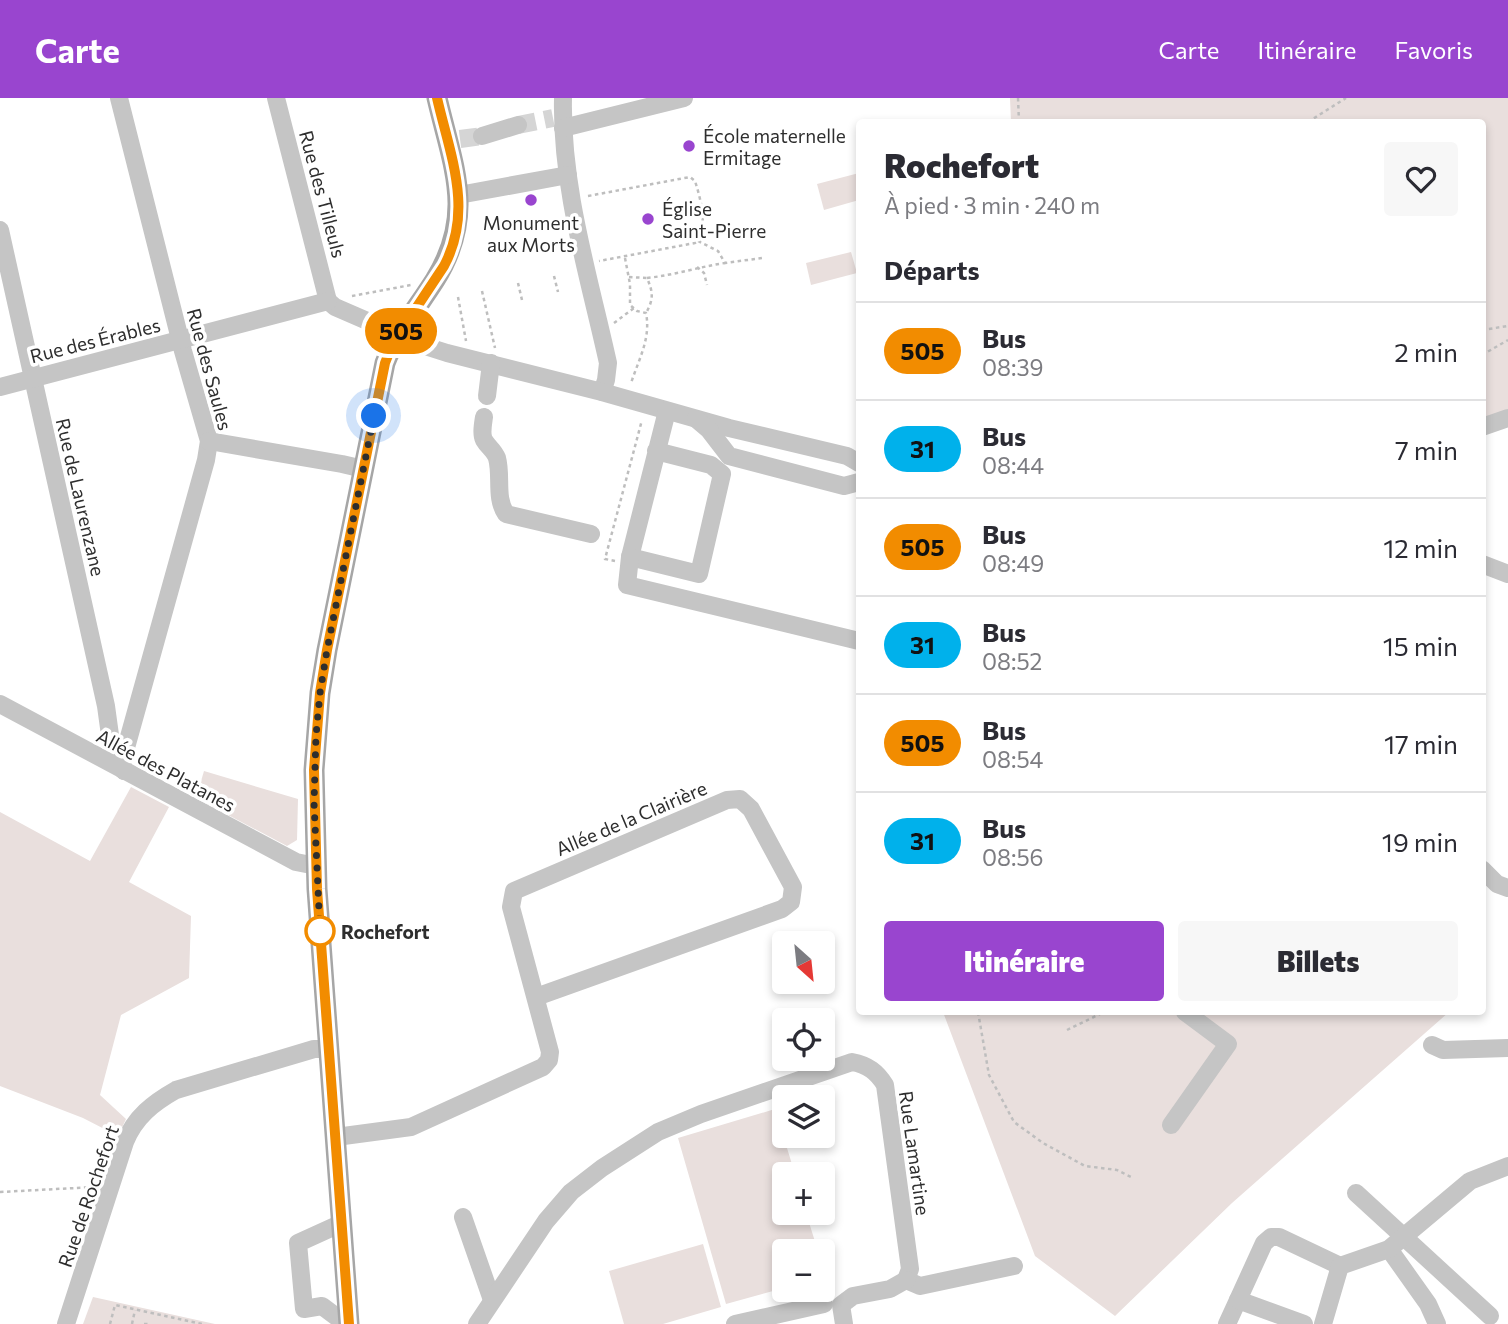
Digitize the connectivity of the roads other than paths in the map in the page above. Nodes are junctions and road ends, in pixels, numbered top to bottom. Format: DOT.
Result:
graph roads {
  1 [pos="119,98"];
  2 [pos="276,98"];
  3 [pos="437,98"];
  4 [pos="564,98"];
  5 [pos="684,98"];
  6 [pos="560,121"];
  7 [pos="518,125"];
  8 [pos="482,136"];
  9 [pos="567,172"];
  10 [pos="459,195"];
  11 [pos="0,230"];
  12 [pos="328,301"];
  13 [pos="399,334"];
  14 [pos="181,340"];
  15 [pos="495,364"];
  16 [pos="33,378"];
  17 [pos="0,387"];
  18 [pos="602,392"];
  19 [pos="487,396"];
  20 [pos="667,411"];
  21 [pos="484,417"];
  22 [pos="1508,418"];
  23 [pos="696,419"];
  24 [pos="1486,426"];
  25 [pos="729,428"];
  26 [pos="209,441"];
  27 [pos="720,444"];
  28 [pos="656,451"];
  29 [pos="856,461"];
  30 [pos="363,472"];
  31 [pos="856,483"];
  32 [pos="591,534"];
  33 [pos="630,557"];
  34 [pos="856,640"];
  35 [pos="0,704"];
  36 [pos="106,706"];
  37 [pos="137,710"];
  38 [pos="124,771"];
  39 [pos="316,866"];
  40 [pos="1486,873"];
  41 [pos="1508,888"];
  42 [pos="536,997"];
  43 [pos="1189,1015"];
  44 [pos="1432,1045"];
  45 [pos="1508,1048"];
  46 [pos="329,1049"];
  47 [pos="1171,1125"];
  48 [pos="336,1137"];
  49 [pos="1508,1166"];
  50 [pos="1356,1193"];
  51 [pos="463,1217"];
  52 [pos="342,1223"];
  53 [pos="1404,1237"];
  54 [pos="1389,1249"];
  55 [pos="1014,1266"];
  56 [pos="1340,1266"];
  57 [pos="906,1280"];
  58 [pos="492,1300"];
  59 [pos="1238,1300"];
  60 [pos="832,1304"];
  61 [pos="1490,1315"];
  62 [pos="66,1324"];
  63 [pos="347,1324"];
  64 [pos="477,1324"];
  65 [pos="734,1324"];
  66 [pos="844,1324"];
  67 [pos="1227,1324"];
  68 [pos="1304,1324"];
  69 [pos="1323,1324"];
  70 [pos="1437,1324"];
  1 -- 14 [label="street, Rue des Saules"];
  2 -- 12 [label="street, Rue des Tilleuls"];
  3 -- 10 [label="main road"];
  4 -- 6 [label="street"];
  5 -- 6 [label="street"];
  6 -- 9 [label="street"];
  7 -- 8 [label="street"];
  9 -- 10 [label="street"];
  9 -- 18 [label="street"];
  10 -- 13 [label="main road"];
  11 -- 16 [label="street, Rue de Laurenzane"];
  12 -- 13 [label="street"];
  12 -- 14 [label="street, Rue des Érables"];
  13 -- 15 [label="street"];
  13 -- 30 [label="main road"];
  14 -- 16 [label="street, Rue des Érables"];
  14 -- 26 [label="street, Rue des Saules"];
  15 -- 18 [label="street"];
  15 -- 19 [label="street"];
  16 -- 17 [label="street, Rue des Érables"];
  16 -- 36 [label="street, Rue de Laurenzane"];
  18 -- 20 [label="street"];
  20 -- 23 [label="street"];
  20 -- 28 [label="street"];
  21 -- 32 [label="street"];
  22 -- 24 [label="street"];
  23 -- 25 [label="street"];
  23 -- 27 [label="street"];
  25 -- 27 [label="street"];
  25 -- 29 [label="street"];
  26 -- 30 [label="street"];
  26 -- 37 [label="street, Rue des Saules"];
  27 -- 31 [label="street"];
  28 -- 33 [label="street"];
  28 -- 33 [label="street"];
  30 -- 39 [label="main road"];
  33 -- 34 [label="street"];
  35 -- 38 [label="street, Allée des Platanes"];
  36 -- 37 [label="street"];
  36 -- 38 [label="street, Rue de Laurenzane"];
  37 -- 38 [label="street, Rue des Saules"];
  38 -- 39 [label="street, Allée des Platanes"];
  39 -- 46 [label="main road"];
  40 -- 41 [label="street"];
  42 -- 42 [label="street, Allée de la Clairière"];
  42 -- 48 [label="street, Allée de la Clairière"];
  43 -- 47 [label="street"];
  44 -- 45 [label="street"];
  46 -- 48 [label="main road"];
  46 -- 62 [label="street, Rue de Rochefort"];
  48 -- 52 [label="main road"];
  49 -- 53 [label="street"];
  50 -- 53 [label="street"];
  51 -- 58 [label="street"];
  52 -- 63 [label="main road"];
  52 -- 63 [label="street"];
  53 -- 54 [label="street"];
  53 -- 61 [label="street"];
  54 -- 56 [label="street"];
  54 -- 70 [label="street"];
  55 -- 57 [label="street"];
  56 -- 59 [label="street"];
  56 -- 69 [label="street"];
  57 -- 58 [label="street, Rue Lamartine"];
  57 -- 60 [label="street"];
  58 -- 64 [label="street, Rue Lamartine"];
  59 -- 67 [label="street"];
  59 -- 68 [label="street"];
  60 -- 65 [label="street"];
  60 -- 66 [label="street"];
}
